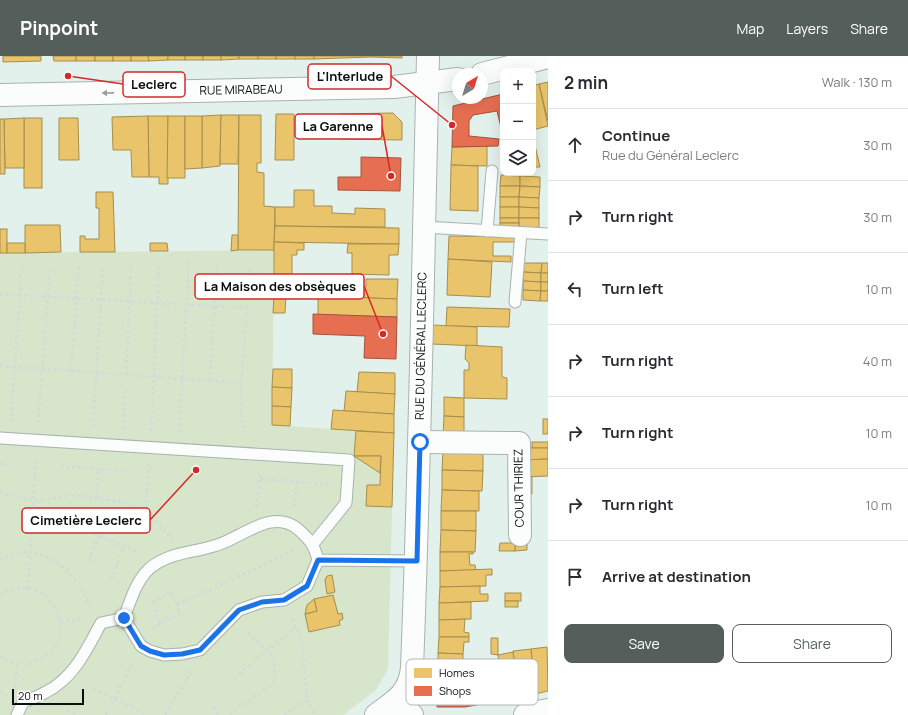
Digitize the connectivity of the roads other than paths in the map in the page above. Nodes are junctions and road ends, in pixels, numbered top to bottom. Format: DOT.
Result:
graph roads {
  1 [pos="428,56"];
  2 [pos="548,57"];
  3 [pos="488,72"];
  4 [pos="452,80"];
  5 [pos="427,84"];
  6 [pos="0,95"];
  7 [pos="492,171"];
  8 [pos="423,227"];
  9 [pos="487,231"];
  10 [pos="521,233"];
  11 [pos="548,233"];
  12 [pos="515,302"];
  13 [pos="5,438"];
  14 [pos="420,442"];
  15 [pos="520,535"];
  16 [pos="312,543"];
  17 [pos="318,560"];
  18 [pos="417,561"];
  19 [pos="124,618"];
  20 [pos="412,659"];
  21 [pos="406,690"];
  22 [pos="395,701"];
  23 [pos="548,710"];
  24 [pos="17,715"];
  25 [pos="376,715"];
  26 [pos="412,715"];
  27 [pos="525,715"];
  1 -- 5 [label="street, RUE DU GÉNÉRAL LECLERC"];
  2 -- 3 [label="street"];
  4 -- 5 [label="street, RUE MIRABEAU"];
  5 -- 6 [label="street, RUE MIRABEAU, one-way"];
  5 -- 8 [label="street, RUE DU GÉNÉRAL LECLERC"];
  7 -- 9 [label="lane"];
  8 -- 9 [label="lane"];
  8 -- 14 [label="street, RUE DU GÉNÉRAL LECLERC"];
  9 -- 10 [label="lane"];
  10 -- 11 [label="lane"];
  10 -- 12 [label="lane"];
  13 -- 16 [label="lane"];
  14 -- 15 [label="street, COUR THIRIEZ"];
  14 -- 18 [label="street, RUE DU GÉNÉRAL LECLERC"];
  16 -- 17 [label="lane"];
  16 -- 19 [label="lane"];
  17 -- 18 [label="lane"];
  17 -- 19 [label="lane"];
  18 -- 20 [label="street, RUE DU GÉNÉRAL LECLERC"];
  19 -- 24 [label="lane"];
  21 -- 22 [label="street, RUE DU GÉNÉRAL LECLERC"];
  22 -- 25 [label="street, RUE DU GÉNÉRAL LECLERC"];
  22 -- 26 [label="street"];
  23 -- 27 [label="street"];
}
